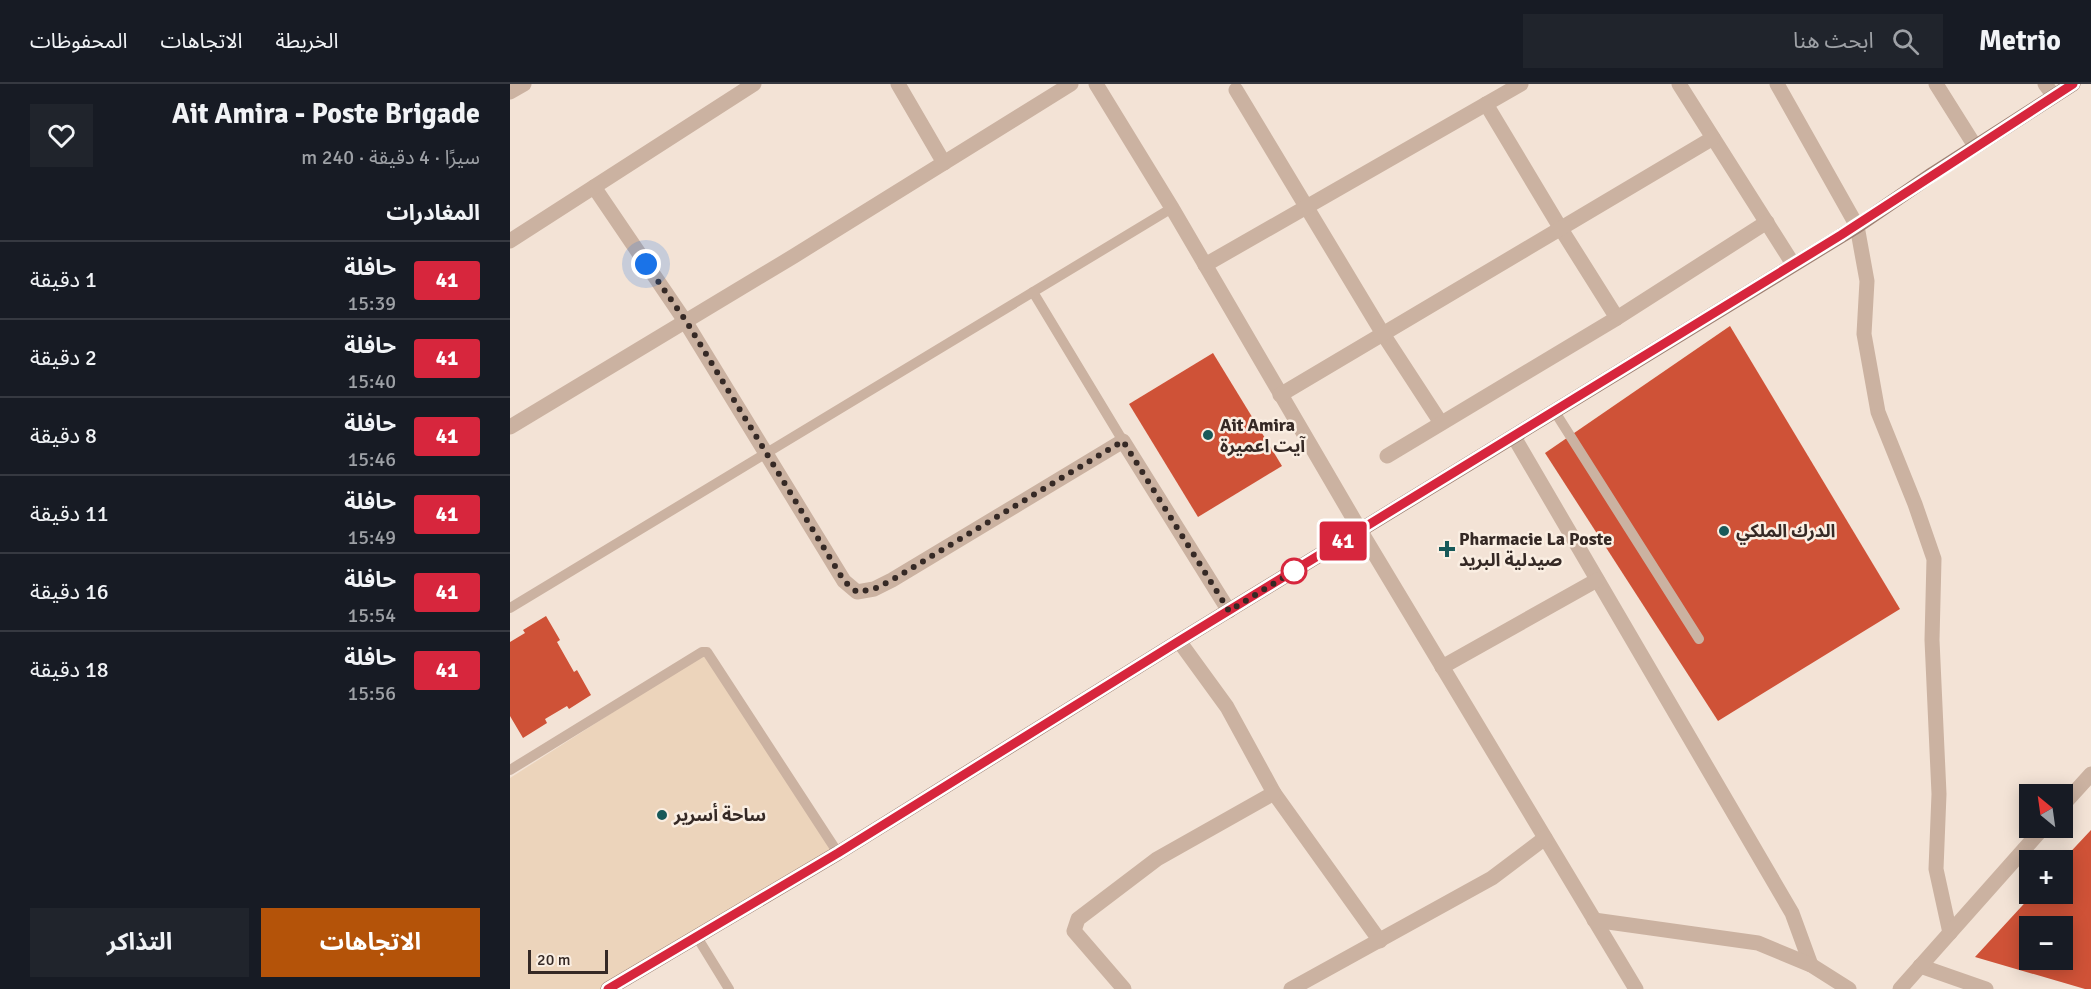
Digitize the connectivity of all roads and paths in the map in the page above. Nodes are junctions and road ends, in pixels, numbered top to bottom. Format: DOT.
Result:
graph roads {
  1 [pos="524,84"];
  2 [pos="754,84"];
  3 [pos="898,84"];
  4 [pos="1071,84"];
  5 [pos="1096,84"];
  6 [pos="1521,84"];
  7 [pos="1679,84"];
  8 [pos="1777,84"];
  9 [pos="1936,84"];
  10 [pos="2073,84"];
  11 [pos="1236,90"];
  12 [pos="2049,90"];
  13 [pos="510,92"];
  14 [pos="1486,104"];
  15 [pos="1713,138"];
  16 [pos="1976,146"];
  17 [pos="944,163"];
  18 [pos="594,187"];
  19 [pos="1308,206"];
  20 [pos="1172,208"];
  21 [pos="1767,222"];
  22 [pos="1857,226"];
  23 [pos="1561,229"];
  24 [pos="510,241"];
  25 [pos="1794,264"];
  26 [pos="1205,265"];
  27 [pos="1033,292"];
  28 [pos="1617,318"];
  29 [pos="686,321"];
  30 [pos="1383,334"];
  31 [pos="1280,395"];
  32 [pos="1555,412"];
  33 [pos="1441,423"];
  34 [pos="510,427"];
  35 [pos="1514,437"];
  36 [pos="1123,441"];
  37 [pos="766,453"];
  38 [pos="1387,456"];
  39 [pos="1360,530"];
  40 [pos="1598,580"];
  41 [pos="510,608"];
  42 [pos="1229,611"];
  43 [pos="1699,639"];
  44 [pos="1179,641"];
  45 [pos="1442,666"];
  46 [pos="510,770"];
  47 [pos="2091,774"];
  48 [pos="1274,793"];
  49 [pos="2073,794"];
  50 [pos="1545,838"];
  51 [pos="2034,838"];
  52 [pos="838,853"];
  53 [pos="1594,920"];
  54 [pos="1950,933"];
  55 [pos="697,937"];
  56 [pos="1380,941"];
  57 [pos="1811,965"];
  58 [pos="1920,966"];
  59 [pos="608,989"];
  60 [pos="729,989"];
  61 [pos="1124,989"];
  62 [pos="1291,989"];
  63 [pos="1636,989"];
  64 [pos="1849,989"];
  65 [pos="1900,989"];
  66 [pos="1986,989"];
  1 -- 13 [label="street"];
  2 -- 18 [label="street"];
  3 -- 17 [label="street"];
  4 -- 17 [label="street"];
  5 -- 20 [label="street"];
  6 -- 14 [label="street"];
  7 -- 15 [label="street"];
  8 -- 22 [label="street"];
  9 -- 16 [label="street"];
  10 -- 12 [label="street"];
  11 -- 19 [label="street"];
  12 -- 16 [label="street"];
  14 -- 19 [label="street"];
  14 -- 23 [label="street"];
  15 -- 21 [label="street"];
  15 -- 23 [label="street"];
  16 -- 22 [label="street"];
  17 -- 29 [label="street"];
  18 -- 24 [label="street"];
  18 -- 29 [label="street"];
  19 -- 26 [label="street"];
  19 -- 30 [label="street"];
  20 -- 26 [label="street"];
  20 -- 27 [label="lane"];
  21 -- 25 [label="street"];
  21 -- 28 [label="street"];
  22 -- 25 [label="street"];
  22 -- 54 [label="street"];
  23 -- 28 [label="street"];
  23 -- 30 [label="street"];
  25 -- 32 [label="street"];
  26 -- 31 [label="street"];
  27 -- 36 [label="lane"];
  27 -- 37 [label="lane"];
  28 -- 33 [label="street"];
  29 -- 34 [label="street"];
  29 -- 37 [label="street"];
  30 -- 31 [label="street"];
  30 -- 33 [label="street"];
  31 -- 39 [label="street"];
  32 -- 35 [label="street"];
  32 -- 43 [label="lane"];
  33 -- 38 [label="street"];
  35 -- 39 [label="street"];
  35 -- 40 [label="street"];
  36 -- 37 [label="street"];
  36 -- 42 [label="street"];
  37 -- 41 [label="lane"];
  39 -- 42 [label="street"];
  39 -- 45 [label="street"];
  40 -- 45 [label="street"];
  40 -- 57 [label="street"];
  42 -- 44 [label="street"];
  44 -- 48 [label="street"];
  44 -- 52 [label="street"];
  45 -- 50 [label="street"];
  46 -- 52 [label="lane"];
  47 -- 49 [label="street"];
  48 -- 56 [label="street"];
  48 -- 61 [label="street"];
  50 -- 53 [label="street"];
  50 -- 56 [label="street"];
  51 -- 54 [label="street"];
  52 -- 55 [label="street"];
  53 -- 57 [label="street"];
  53 -- 63 [label="street"];
  54 -- 58 [label="street"];
  55 -- 59 [label="street"];
  55 -- 60 [label="lane"];
  56 -- 62 [label="street"];
  57 -- 64 [label="street"];
  58 -- 65 [label="street"];
  58 -- 66 [label="street"];
}
